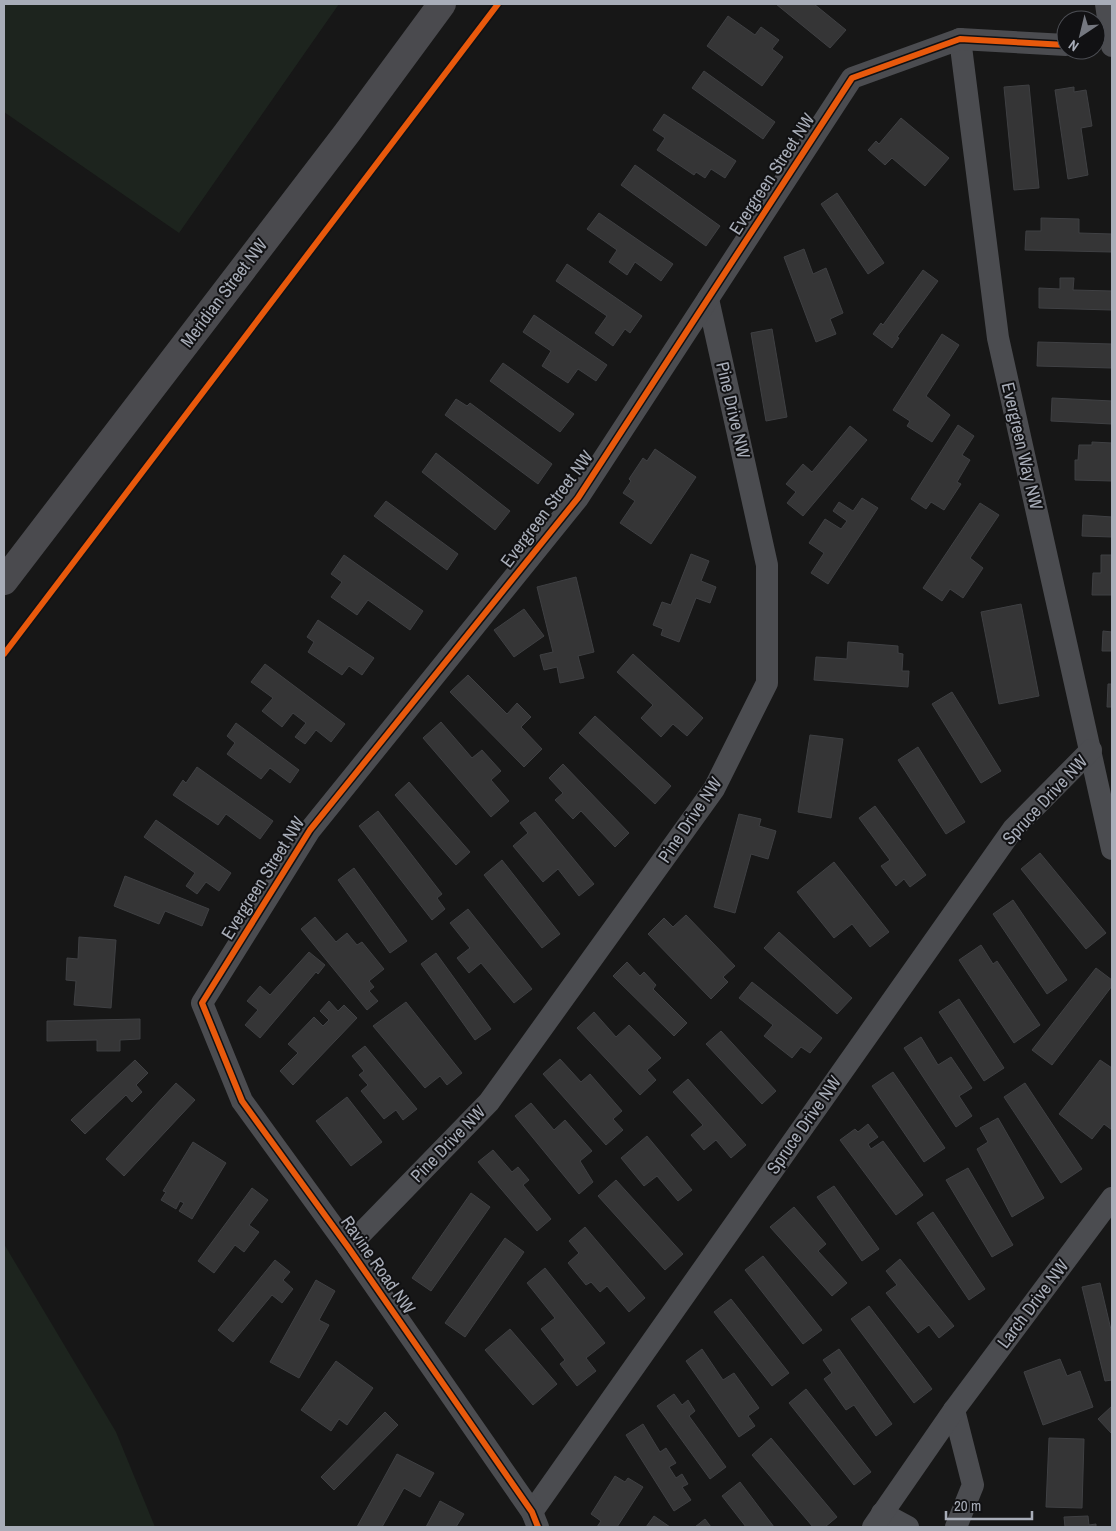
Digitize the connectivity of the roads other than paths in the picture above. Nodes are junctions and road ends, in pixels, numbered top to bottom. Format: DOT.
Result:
graph roads {
  1 [pos="442,4"];
  2 [pos="1106,4"];
  3 [pos="960,39"];
  4 [pos="1056,44"];
  5 [pos="1112,47"];
  6 [pos="708,298"];
  7 [pos="4,581"];
  8 [pos="1091,750"];
  9 [pos="1112,849"];
  10 [pos="206,1013"];
  11 [pos="1112,1198"];
  12 [pos="348,1247"];
  13 [pos="954,1410"];
  14 [pos="535,1520"];
  15 [pos="878,1520"];
  16 [pos="908,1527"];
  17 [pos="956,1527"];
  1 -- 7 [label="street, Meridian Street NW"];
  2 -- 5 [label="street"];
  3 -- 4 [label="street"];
  3 -- 6 [label="street, Evergreen Street NW"];
  3 -- 8 [label="street, Evergreen Way NW"];
  6 -- 10 [label="street, Evergreen Street NW"];
  6 -- 12 [label="street, Pine Drive NW"];
  8 -- 9 [label="street, Evergreen Way NW"];
  8 -- 14 [label="street, Spruce Drive NW"];
  10 -- 12 [label="street, Ravine Road NW"];
  11 -- 13 [label="street, Larch Drive NW"];
  12 -- 14 [label="street, Ravine Road NW"];
  13 -- 15 [label="street, Larch Drive NW"];
  13 -- 17 [label="street"];
  15 -- 16 [label="street, Larch Drive NW"];
}
